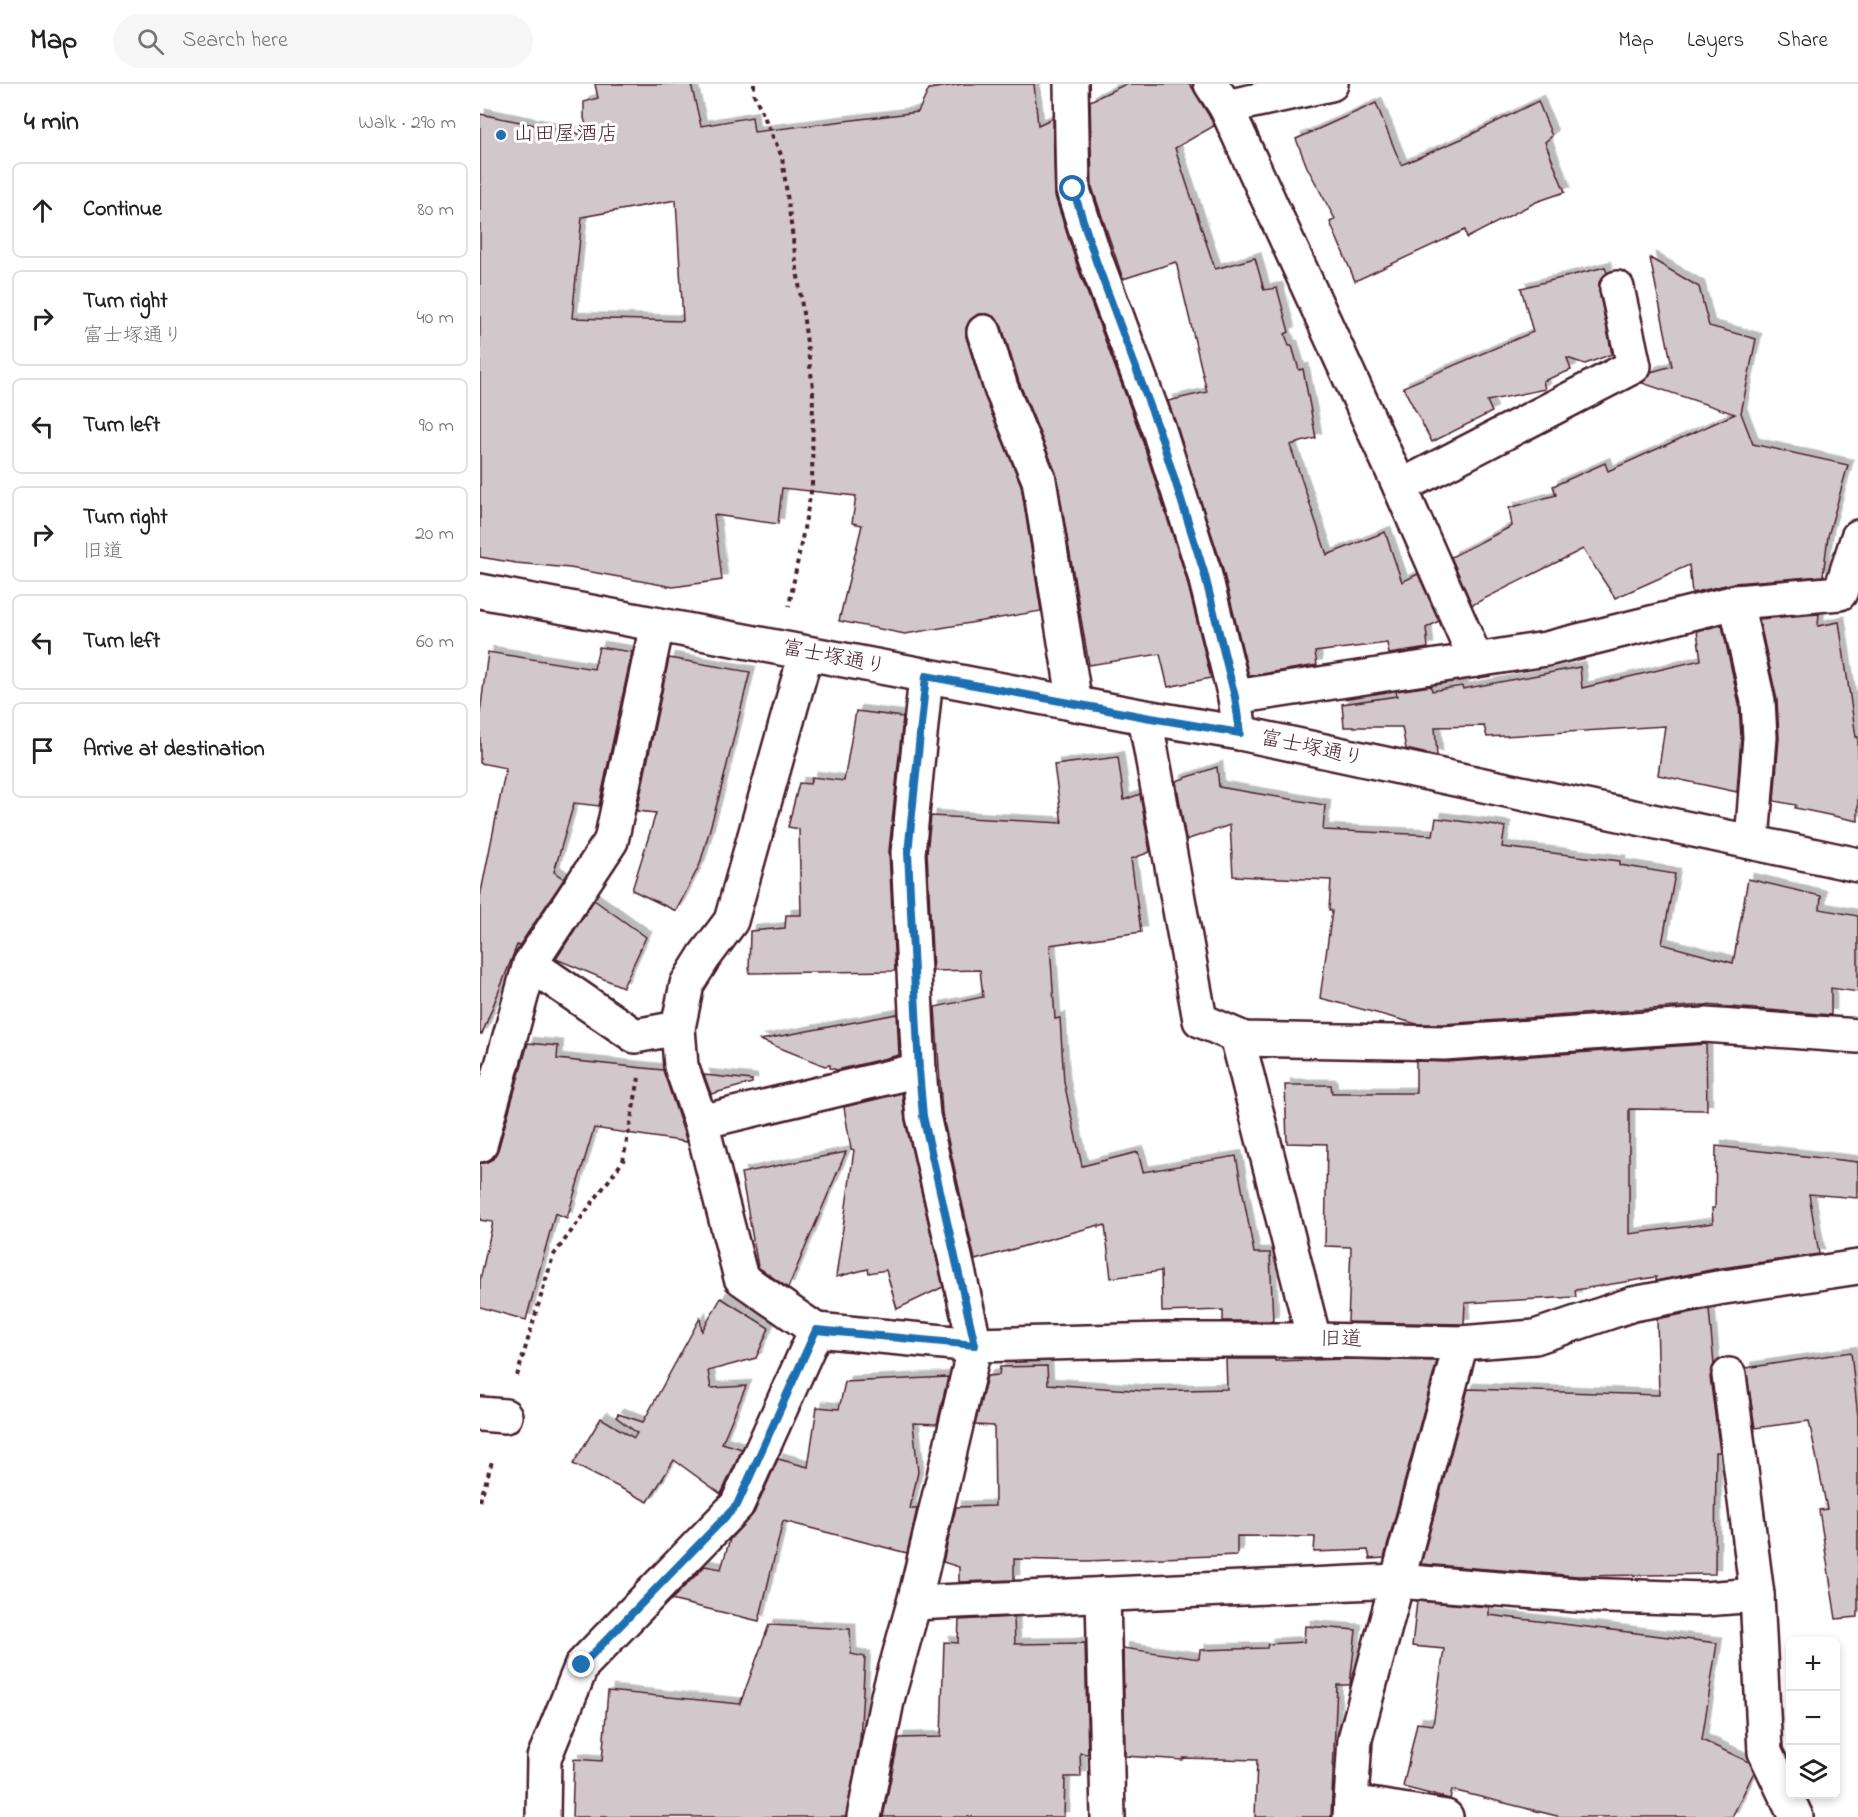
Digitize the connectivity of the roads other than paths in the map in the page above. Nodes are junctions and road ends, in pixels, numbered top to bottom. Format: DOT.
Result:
graph roads {
  1 [pos="1071,84"];
  2 [pos="1331,84"];
  3 [pos="1219,96"];
  4 [pos="1617,288"];
  5 [pos="984,332"];
  6 [pos="1400,487"];
  7 [pos="1858,537"];
  8 [pos="480,591"];
  9 [pos="1736,602"];
  10 [pos="657,625"];
  11 [pos="793,650"];
  12 [pos="1476,660"];
  13 [pos="926,676"];
  14 [pos="1235,697"];
  15 [pos="1075,704"];
  16 [pos="1145,717"];
  17 [pos="1240,733"];
  18 [pos="1752,842"];
  19 [pos="1858,865"];
  20 [pos="530,964"];
  21 [pos="678,1028"];
  22 [pos="1237,1035"];
  23 [pos="1858,1036"];
  24 [pos="919,1070"];
  25 [pos="701,1122"];
  26 [pos="480,1145"];
  27 [pos="1858,1267"];
  28 [pos="816,1330"];
  29 [pos="1314,1340"];
  30 [pos="1461,1342"];
  31 [pos="975,1345"];
  32 [pos="1729,1375"];
  33 [pos="1397,1581"];
  34 [pos="1103,1594"];
  35 [pos="1757,1595"];
  36 [pos="914,1603"];
  37 [pos="1350,1810"];
  38 [pos="543,1817"];
  39 [pos="864,1817"];
  40 [pos="1108,1817"];
  41 [pos="1446,1817"];
  42 [pos="1796,1817"];
  1 -- 14 [label="street"];
  2 -- 3 [label="street"];
  3 -- 6 [label="street"];
  4 -- 6 [label="street"];
  5 -- 15 [label="street"];
  6 -- 12 [label="street"];
  7 -- 9 [label="street"];
  8 -- 10 [label="street, 富士塚通り"];
  9 -- 12 [label="street"];
  9 -- 18 [label="street"];
  10 -- 11 [label="street, 富士塚通り"];
  10 -- 20 [label="street"];
  11 -- 13 [label="street, 富士塚通り"];
  11 -- 21 [label="street"];
  12 -- 14 [label="street"];
  13 -- 15 [label="street, 富士塚通り"];
  13 -- 24 [label="street"];
  14 -- 17 [label="street"];
  15 -- 16 [label="street, 富士塚通り"];
  16 -- 17 [label="street, 富士塚通り"];
  16 -- 22 [label="street"];
  17 -- 18 [label="street, 富士塚通り"];
  18 -- 19 [label="street, 富士塚通り"];
  20 -- 21 [label="street"];
  20 -- 26 [label="street"];
  21 -- 25 [label="street"];
  22 -- 23 [label="street"];
  22 -- 29 [label="street"];
  24 -- 25 [label="street"];
  24 -- 31 [label="street"];
  25 -- 28 [label="street"];
  27 -- 30 [label="street, 旧道"];
  28 -- 31 [label="street, 旧道"];
  28 -- 38 [label="street"];
  29 -- 30 [label="street, 旧道"];
  29 -- 31 [label="street, 旧道"];
  30 -- 33 [label="street"];
  31 -- 36 [label="street"];
  32 -- 35 [label="street"];
  33 -- 34 [label="street"];
  33 -- 35 [label="street"];
  33 -- 37 [label="street"];
  34 -- 36 [label="street"];
  34 -- 40 [label="street"];
  35 -- 42 [label="street"];
  36 -- 39 [label="street"];
  37 -- 41 [label="street"];
}
